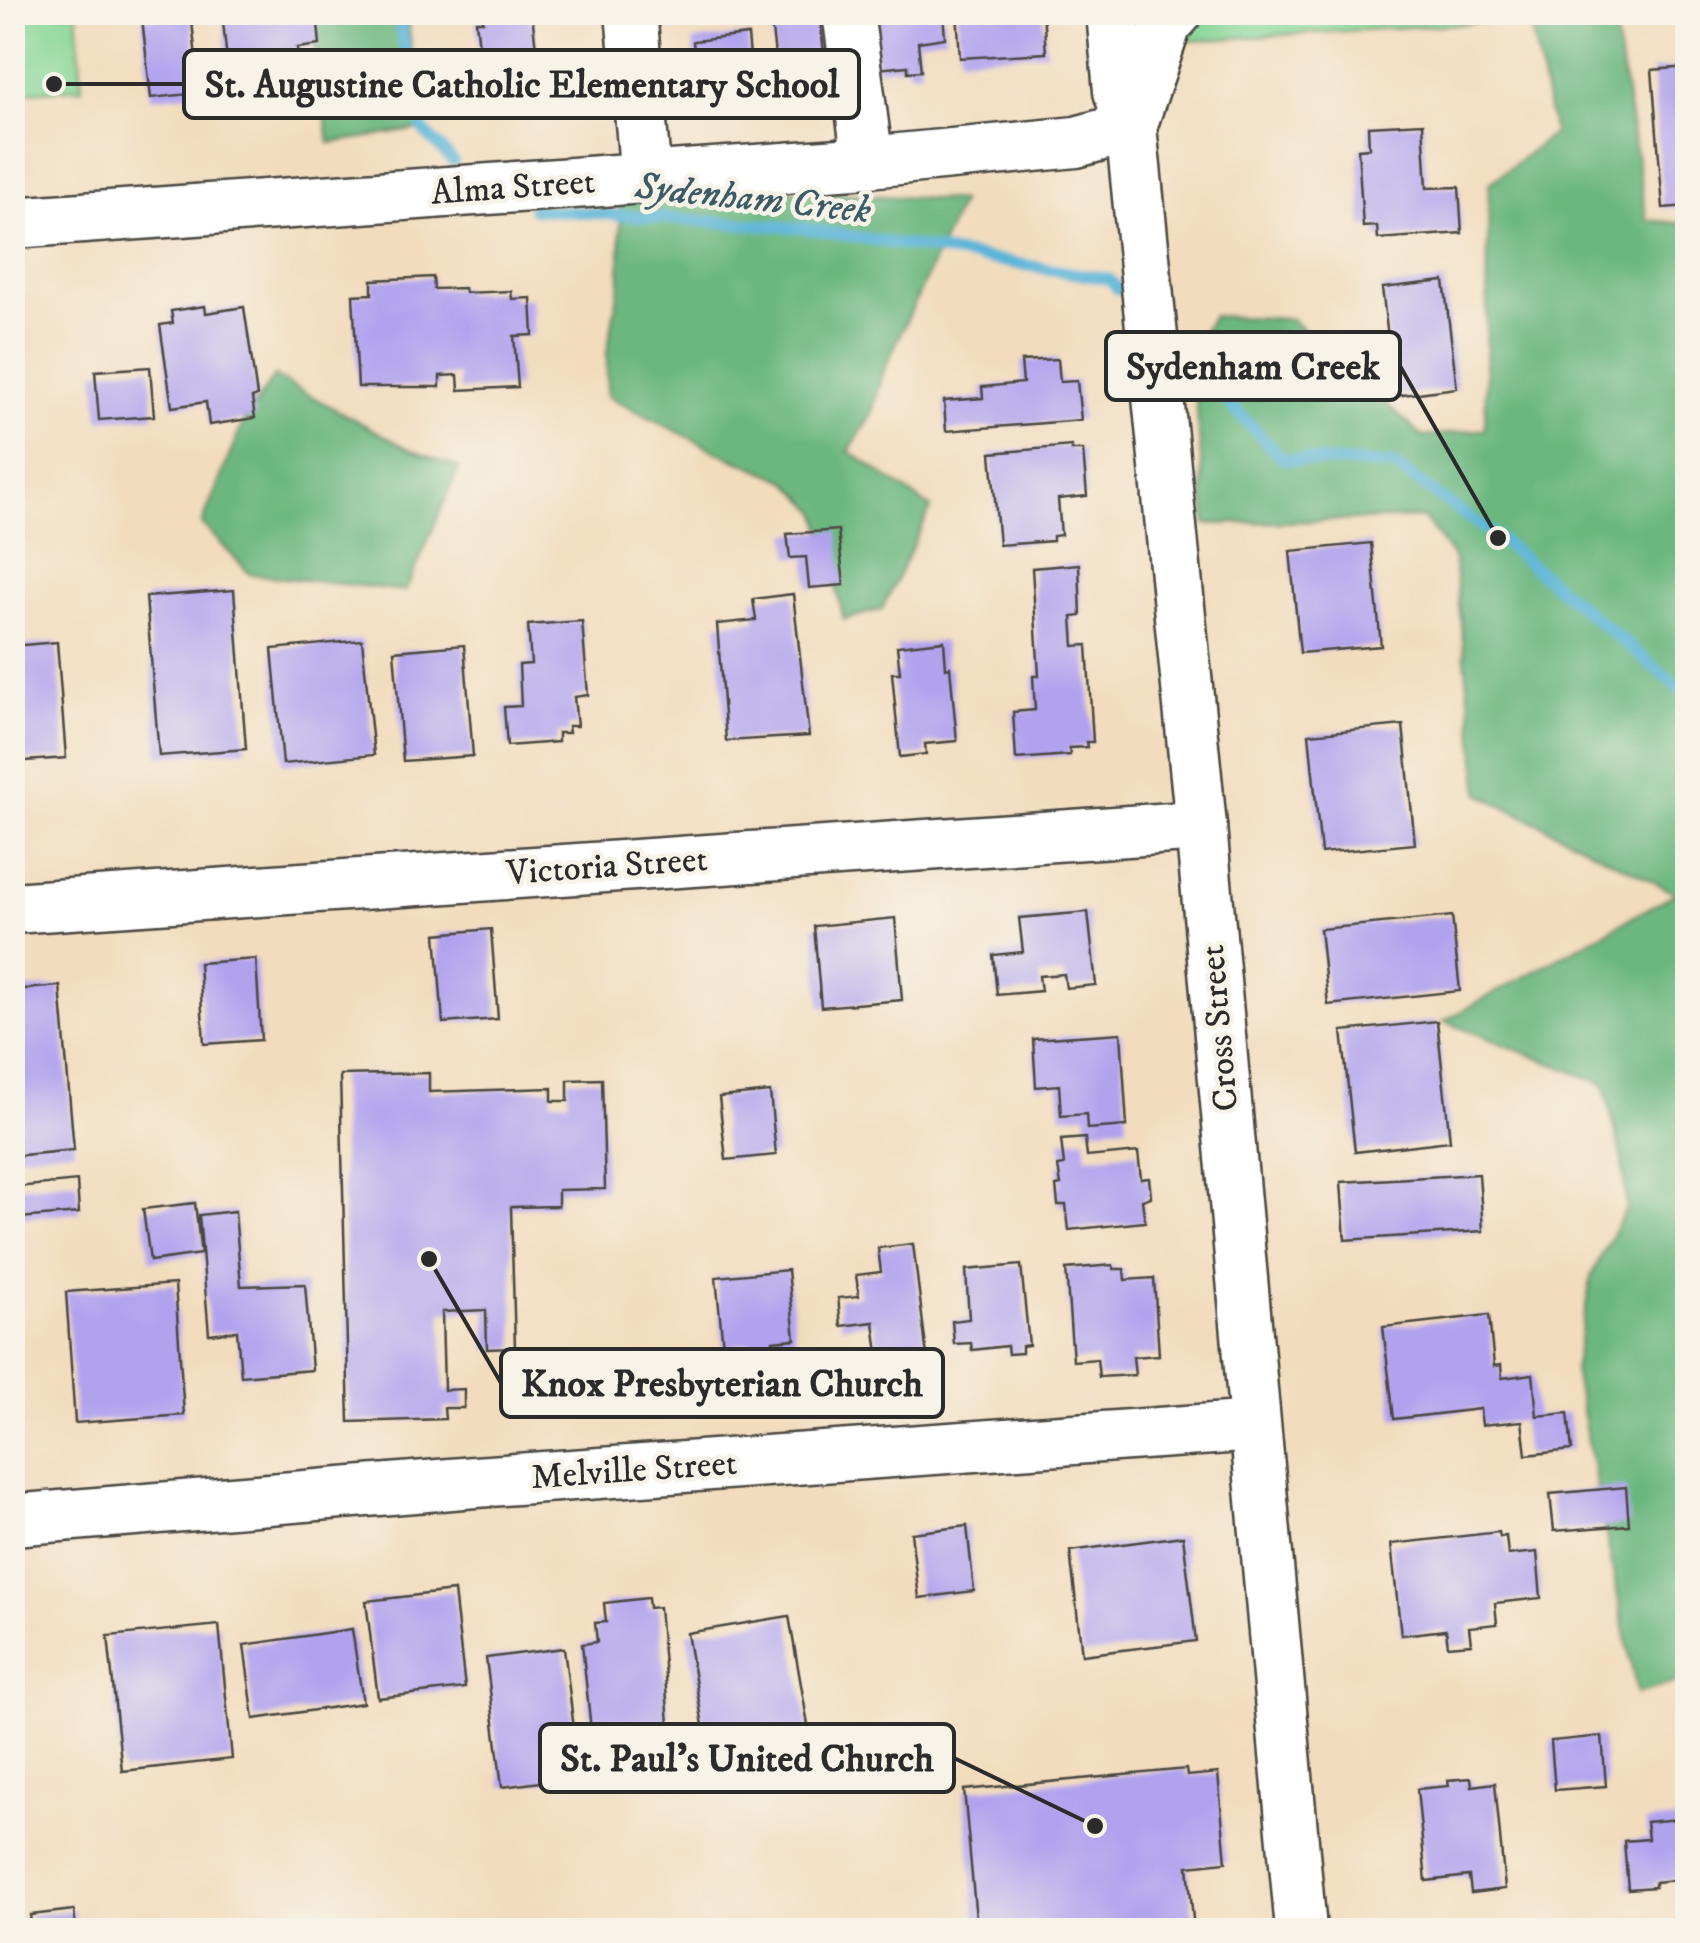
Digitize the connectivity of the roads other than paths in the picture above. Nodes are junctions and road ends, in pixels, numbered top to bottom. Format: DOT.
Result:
graph roads {
  1 [pos="631,12"];
  2 [pos="848,12"];
  3 [pos="1112,12"];
  4 [pos="1178,12"];
  5 [pos="1131,127"];
  6 [pos="868,162"];
  7 [pos="646,178"];
  8 [pos="12,223"];
  9 [pos="1201,826"];
  10 [pos="12,908"];
  11 [pos="1255,1426"];
  12 [pos="12,1520"];
  13 [pos="1300,1930"];
  1 -- 7 [label="street"];
  2 -- 6 [label="street"];
  3 -- 5 [label="street"];
  4 -- 5 [label="street"];
  5 -- 6 [label="street, Alma Street"];
  5 -- 9 [label="street, Cross Street"];
  6 -- 7 [label="street, Alma Street"];
  7 -- 8 [label="street, Alma Street"];
  9 -- 10 [label="street, Victoria Street"];
  9 -- 11 [label="street, Cross Street"];
  11 -- 12 [label="street, Melville Street"];
  11 -- 13 [label="street, Cross Street"];
}
